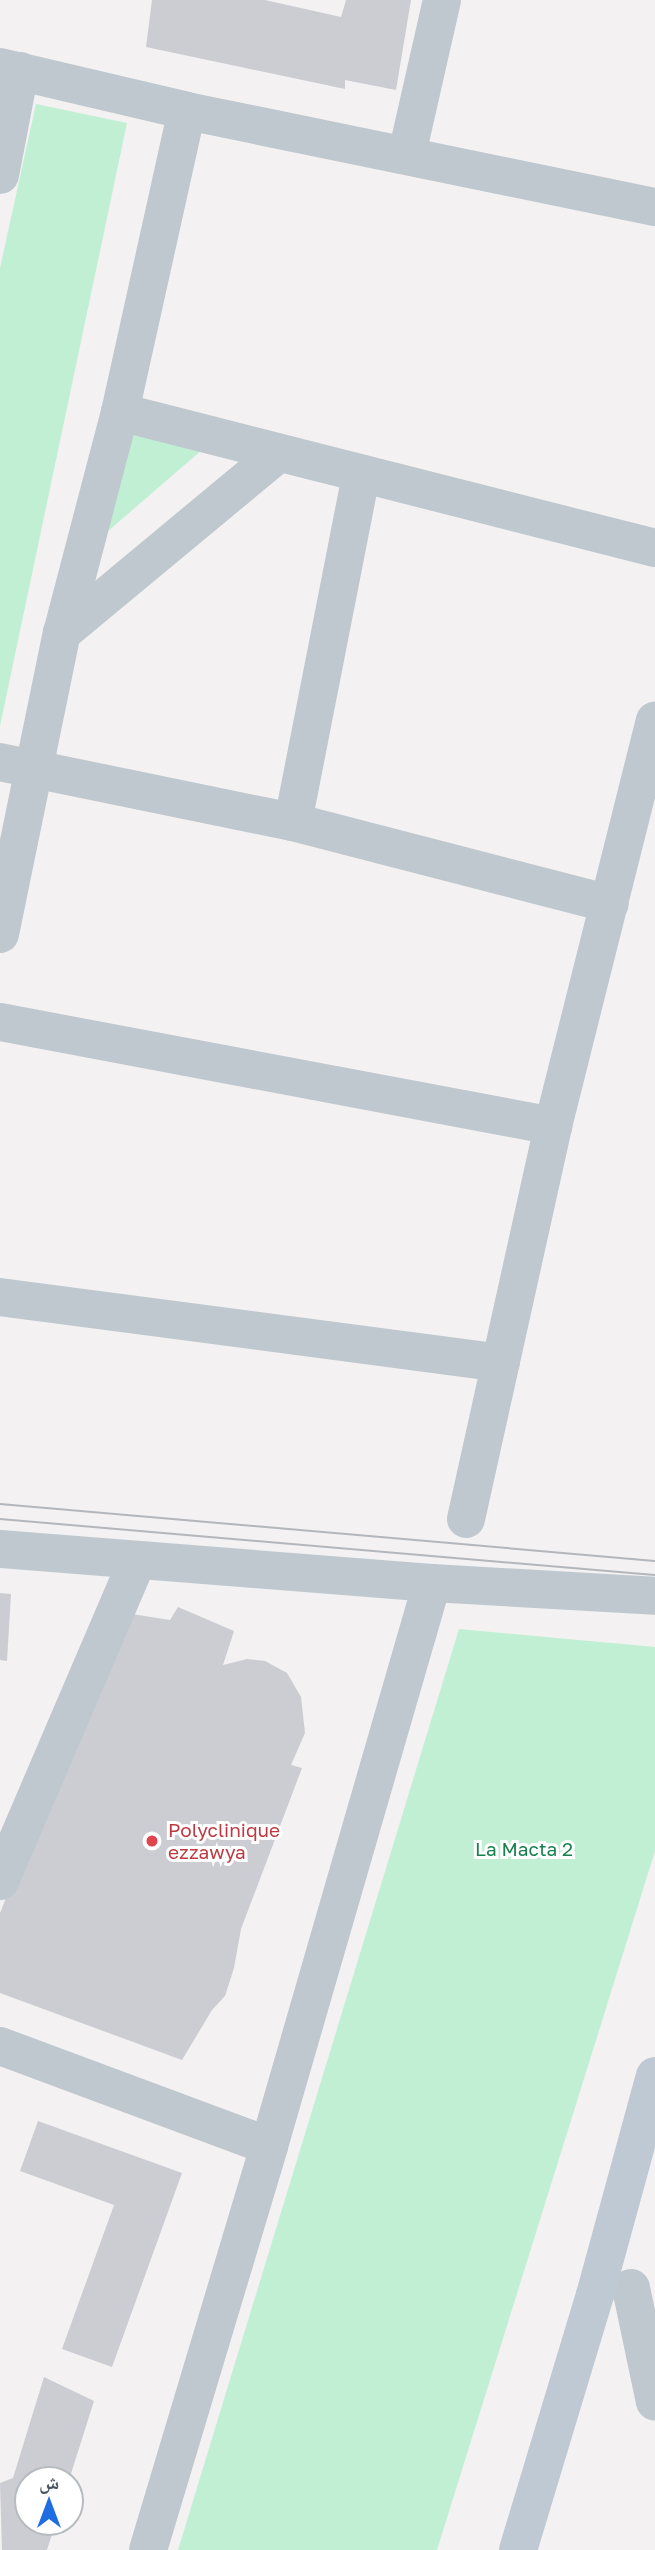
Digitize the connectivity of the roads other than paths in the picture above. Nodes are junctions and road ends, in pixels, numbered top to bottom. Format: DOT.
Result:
graph roads {
  1 [pos="442,0"];
  2 [pos="10,69"];
  3 [pos="187,111"];
  4 [pos="407,154"];
  5 [pos="0,175"];
  6 [pos="655,207"];
  7 [pos="120,412"];
  8 [pos="279,453"];
  9 [pos="361,474"];
  10 [pos="655,548"];
  11 [pos="62,633"];
  12 [pos="655,721"];
  13 [pos="16,766"];
  14 [pos="293,822"];
  15 [pos="610,904"];
  16 [pos="0,934"];
  17 [pos="0,1022"];
  18 [pos="553,1126"];
  19 [pos="0,1297"];
  20 [pos="501,1363"];
  21 [pos="466,1519"];
  22 [pos="0,1549"];
  23 [pos="137,1562"];
  24 [pos="432,1583"];
  25 [pos="655,1596"];
  26 [pos="0,1881"];
  27 [pos="0,2046"];
  28 [pos="655,2076"];
  29 [pos="269,2146"];
  30 [pos="627,2288"];
  31 [pos="655,2402"];
  32 [pos="148,2550"];
  33 [pos="518,2550"];
  1 -- 4 [label="street"];
  2 -- 3 [label="street"];
  2 -- 5 [label="street"];
  3 -- 4 [label="street"];
  3 -- 7 [label="street"];
  4 -- 6 [label="street"];
  7 -- 8 [label="street"];
  7 -- 11 [label="street"];
  8 -- 9 [label="street"];
  8 -- 11 [label="street"];
  9 -- 10 [label="street"];
  9 -- 14 [label="street"];
  11 -- 13 [label="street"];
  12 -- 15 [label="street"];
  13 -- 14 [label="street"];
  13 -- 16 [label="street"];
  14 -- 15 [label="street"];
  15 -- 18 [label="street"];
  17 -- 18 [label="street"];
  18 -- 20 [label="street"];
  19 -- 20 [label="street"];
  20 -- 21 [label="street"];
  22 -- 23 [label="street"];
  23 -- 24 [label="street"];
  23 -- 26 [label="street"];
  24 -- 25 [label="street"];
  24 -- 29 [label="street"];
  27 -- 29 [label="street"];
  28 -- 30 [label="main road"];
  29 -- 32 [label="street"];
  30 -- 31 [label="street"];
  30 -- 33 [label="main road"];
}
